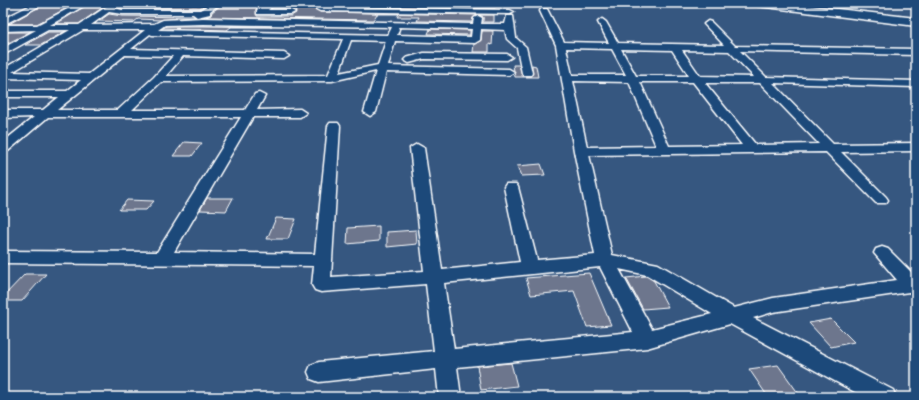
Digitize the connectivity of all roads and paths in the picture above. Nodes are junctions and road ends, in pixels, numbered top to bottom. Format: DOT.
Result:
graph roads {
  1 [pos="41,3"];
  2 [pos="85,3"];
  3 [pos="119,3"];
  4 [pos="152,3"];
  5 [pos="180,3"];
  6 [pos="217,3"];
  7 [pos="271,3"];
  8 [pos="758,3"];
  9 [pos="789,3"];
  10 [pos="323,6"];
  11 [pos="352,6"];
  12 [pos="382,6"];
  13 [pos="415,7"];
  14 [pos="447,7"];
  15 [pos="481,7"];
  16 [pos="511,8"];
  17 [pos="109,10"];
  18 [pos="136,11"];
  19 [pos="166,11"];
  20 [pos="544,11"];
  21 [pos="202,12"];
  22 [pos="216,12"];
  23 [pos="916,18"];
  24 [pos="3,22"];
  25 [pos="188,22"];
  26 [pos="602,22"];
  27 [pos="916,22"];
  28 [pos="282,23"];
  29 [pos="310,24"];
  30 [pos="340,24"];
  31 [pos="374,24"];
  32 [pos="708,24"];
  33 [pos="396,25"];
  34 [pos="408,25"];
  35 [pos="444,26"];
  36 [pos="477,26"];
  37 [pos="82,27"];
  38 [pos="508,27"];
  39 [pos="3,28"];
  40 [pos="43,28"];
  41 [pos="151,30"];
  42 [pos="348,37"];
  43 [pos="392,38"];
  44 [pos="561,45"];
  45 [pos="291,46"];
  46 [pos="616,46"];
  47 [pos="675,47"];
  48 [pos="730,48"];
  49 [pos="124,52"];
  50 [pos="916,52"];
  51 [pos="3,53"];
  52 [pos="181,53"];
  53 [pos="37,54"];
  54 [pos="409,60"];
  55 [pos="383,68"];
  56 [pos="509,72"];
  57 [pos="527,73"];
  58 [pos="3,74"];
  59 [pos="91,77"];
  60 [pos="332,78"];
  61 [pos="567,78"];
  62 [pos="158,79"];
  63 [pos="269,79"];
  64 [pos="633,79"];
  65 [pos="697,80"];
  66 [pos="762,80"];
  67 [pos="511,82"];
  68 [pos="916,84"];
  69 [pos="3,94"];
  70 [pos="71,94"];
  71 [pos="259,96"];
  72 [pos="123,112"];
  73 [pos="250,112"];
  74 [pos="300,112"];
  75 [pos="370,112"];
  76 [pos="3,114"];
  77 [pos="47,114"];
  78 [pos="334,126"];
  79 [pos="6,144"];
  80 [pos="916,147"];
  81 [pos="417,148"];
  82 [pos="829,148"];
  83 [pos="752,149"];
  84 [pos="664,150"];
  85 [pos="581,151"];
  86 [pos="511,187"];
  87 [pos="881,200"];
  88 [pos="882,253"];
  89 [pos="3,257"];
  90 [pos="162,259"];
  91 [pos="323,260"];
  92 [pos="605,260"];
  93 [pos="530,267"];
  94 [pos="434,276"];
  95 [pos="915,286"];
  96 [pos="732,316"];
  97 [pos="647,339"];
  98 [pos="444,360"];
  99 [pos="319,372"];
  100 [pos="450,397"];
  101 [pos="885,397"];
  1 -- 24 [label="street"];
  2 -- 40 [label="street"];
  3 -- 17 [label="street"];
  4 -- 18 [label="street"];
  5 -- 19 [label="street"];
  6 -- 21 [label="street"];
  7 -- 28 [label="street"];
  8 -- 27 [label="highway"];
  9 -- 23 [label="highway"];
  10 -- 11 [label="street"];
  10 -- 29 [label="street"];
  11 -- 12 [label="street"];
  11 -- 30 [label="street"];
  12 -- 13 [label="street"];
  12 -- 31 [label="street"];
  13 -- 14 [label="street"];
  13 -- 34 [label="street"];
  14 -- 15 [label="street"];
  14 -- 35 [label="street"];
  15 -- 16 [label="street"];
  15 -- 36 [label="street"];
  16 -- 38 [label="street"];
  17 -- 18 [label="street"];
  17 -- 37 [label="street"];
  18 -- 19 [label="street"];
  19 -- 21 [label="street"];
  20 -- 44 [label="street"];
  21 -- 22 [label="street"];
  21 -- 25 [label="street"];
  25 -- 28 [label="street"];
  25 -- 41 [label="street"];
  26 -- 46 [label="street"];
  28 -- 29 [label="street"];
  29 -- 30 [label="street"];
  29 -- 45 [label="street"];
  30 -- 31 [label="street"];
  31 -- 33 [label="street"];
  32 -- 48 [label="street"];
  33 -- 34 [label="street"];
  33 -- 43 [label="street"];
  34 -- 35 [label="street"];
  35 -- 36 [label="street"];
  36 -- 38 [label="street"];
  36 -- 43 [label="street"];
  37 -- 40 [label="street"];
  37 -- 41 [label="street"];
  37 -- 53 [label="street"];
  38 -- 57 [label="street"];
  39 -- 40 [label="street"];
  40 -- 51 [label="street"];
  41 -- 45 [label="street"];
  41 -- 49 [label="street"];
  42 -- 43 [label="street"];
  42 -- 45 [label="street"];
  42 -- 60 [label="street"];
  43 -- 55 [label="street"];
  44 -- 46 [label="street"];
  44 -- 61 [label="street"];
  45 -- 52 [label="street"];
  45 -- 63 [label="street"];
  46 -- 47 [label="street"];
  46 -- 64 [label="street"];
  47 -- 48 [label="street"];
  47 -- 65 [label="street"];
  48 -- 50 [label="street"];
  48 -- 66 [label="street"];
  49 -- 52 [label="street"];
  49 -- 59 [label="street"];
  51 -- 53 [label="street"];
  52 -- 62 [label="street"];
  53 -- 58 [label="street"];
  54 -- 56 [label="street"];
  55 -- 56 [label="street"];
  55 -- 60 [label="street"];
  55 -- 75 [label="street"];
  56 -- 67 [label="street"];
  58 -- 59 [label="street"];
  59 -- 70 [label="street"];
  60 -- 63 [label="street"];
  61 -- 64 [label="street"];
  61 -- 85 [label="street"];
  62 -- 63 [label="street"];
  62 -- 72 [label="street"];
  64 -- 65 [label="street"];
  64 -- 84 [label="street"];
  65 -- 66 [label="street"];
  65 -- 83 [label="street"];
  66 -- 68 [label="street"];
  66 -- 82 [label="street"];
  69 -- 70 [label="street"];
  70 -- 77 [label="street"];
  71 -- 73 [label="street"];
  72 -- 73 [label="street"];
  72 -- 77 [label="street"];
  73 -- 74 [label="street"];
  73 -- 90 [label="street"];
  76 -- 77 [label="street"];
  77 -- 79 [label="street"];
  78 -- 91 [label="street"];
  80 -- 82 [label="street"];
  81 -- 94 [label="street"];
  82 -- 83 [label="street"];
  82 -- 87 [label="street"];
  83 -- 84 [label="street"];
  84 -- 85 [label="street"];
  85 -- 92 [label="street"];
  86 -- 93 [label="street"];
  88 -- 95 [label="street"];
  89 -- 90 [label="street"];
  90 -- 91 [label="street"];
  91 -- 94 [label="street"];
  92 -- 93 [label="street"];
  92 -- 96 [label="street"];
  92 -- 97 [label="street"];
  93 -- 94 [label="street"];
  94 -- 98 [label="street"];
  95 -- 96 [label="street"];
  96 -- 97 [label="street"];
  96 -- 101 [label="street"];
  97 -- 98 [label="street"];
  98 -- 99 [label="street"];
  98 -- 100 [label="street"];
}
